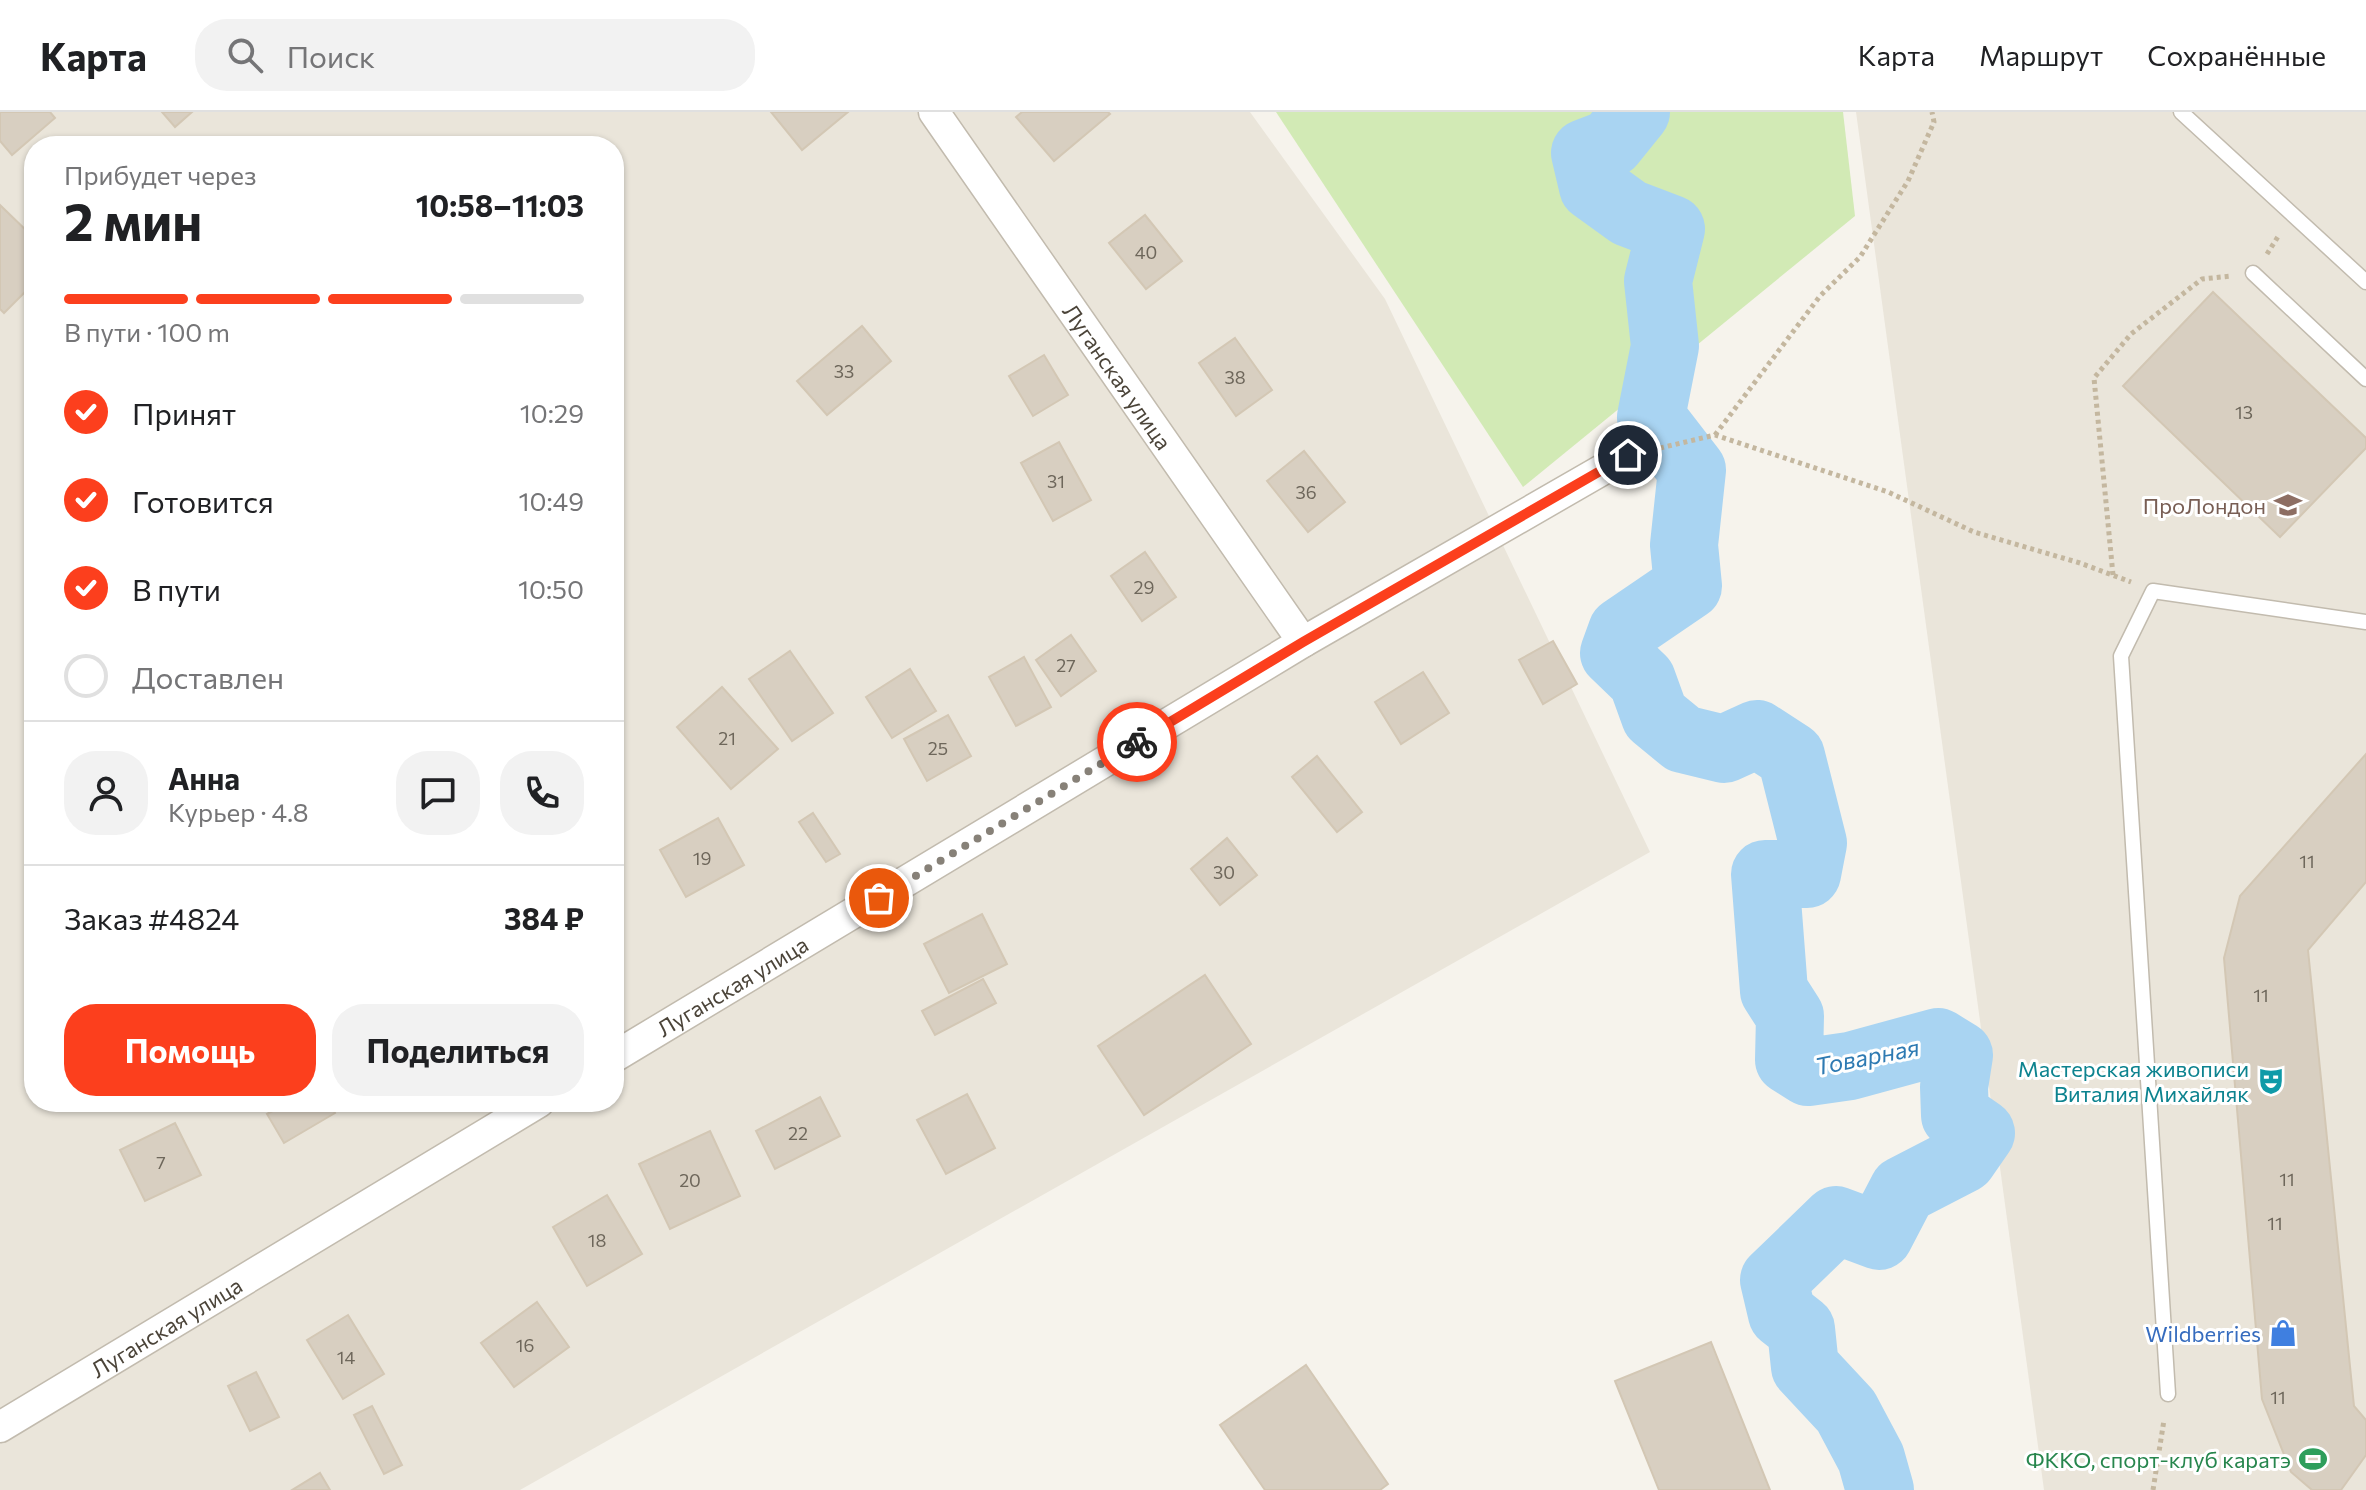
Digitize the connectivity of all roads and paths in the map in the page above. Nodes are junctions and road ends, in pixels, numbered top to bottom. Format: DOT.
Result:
graph roads {
  1 [pos="934,112"];
  2 [pos="1932,112"];
  3 [pos="2181,112"];
  4 [pos="2293,215"];
  5 [pos="2253,273"];
  6 [pos="2366,282"];
  7 [pos="2366,379"];
  8 [pos="1715,435"];
  9 [pos="1628,455"];
  10 [pos="2113,575"];
  11 [pos="2153,591"];
  12 [pos="2366,622"];
  13 [pos="1303,642"];
  14 [pos="624,1051"];
  15 [pos="522,1112"];
  16 [pos="2168,1394"];
  17 [pos="0,1427"];
  18 [pos="2153,1490"];
  1 -- 13 [label="street, Луганская улица"];
  2 -- 8 [label="path"];
  3 -- 4 [label="lane"];
  4 -- 5 [label="path"];
  4 -- 6 [label="lane"];
  5 -- 7 [label="lane"];
  5 -- 10 [label="path"];
  8 -- 9 [label="path"];
  8 -- 10 [label="path"];
  9 -- 13 [label="street, Луганская улица"];
  10 -- 11 [label="path"];
  11 -- 12 [label="lane"];
  11 -- 16 [label="lane"];
  13 -- 14 [label="street, Луганская улица"];
  15 -- 17 [label="street, Луганская улица"];
  16 -- 18 [label="path"];
}
